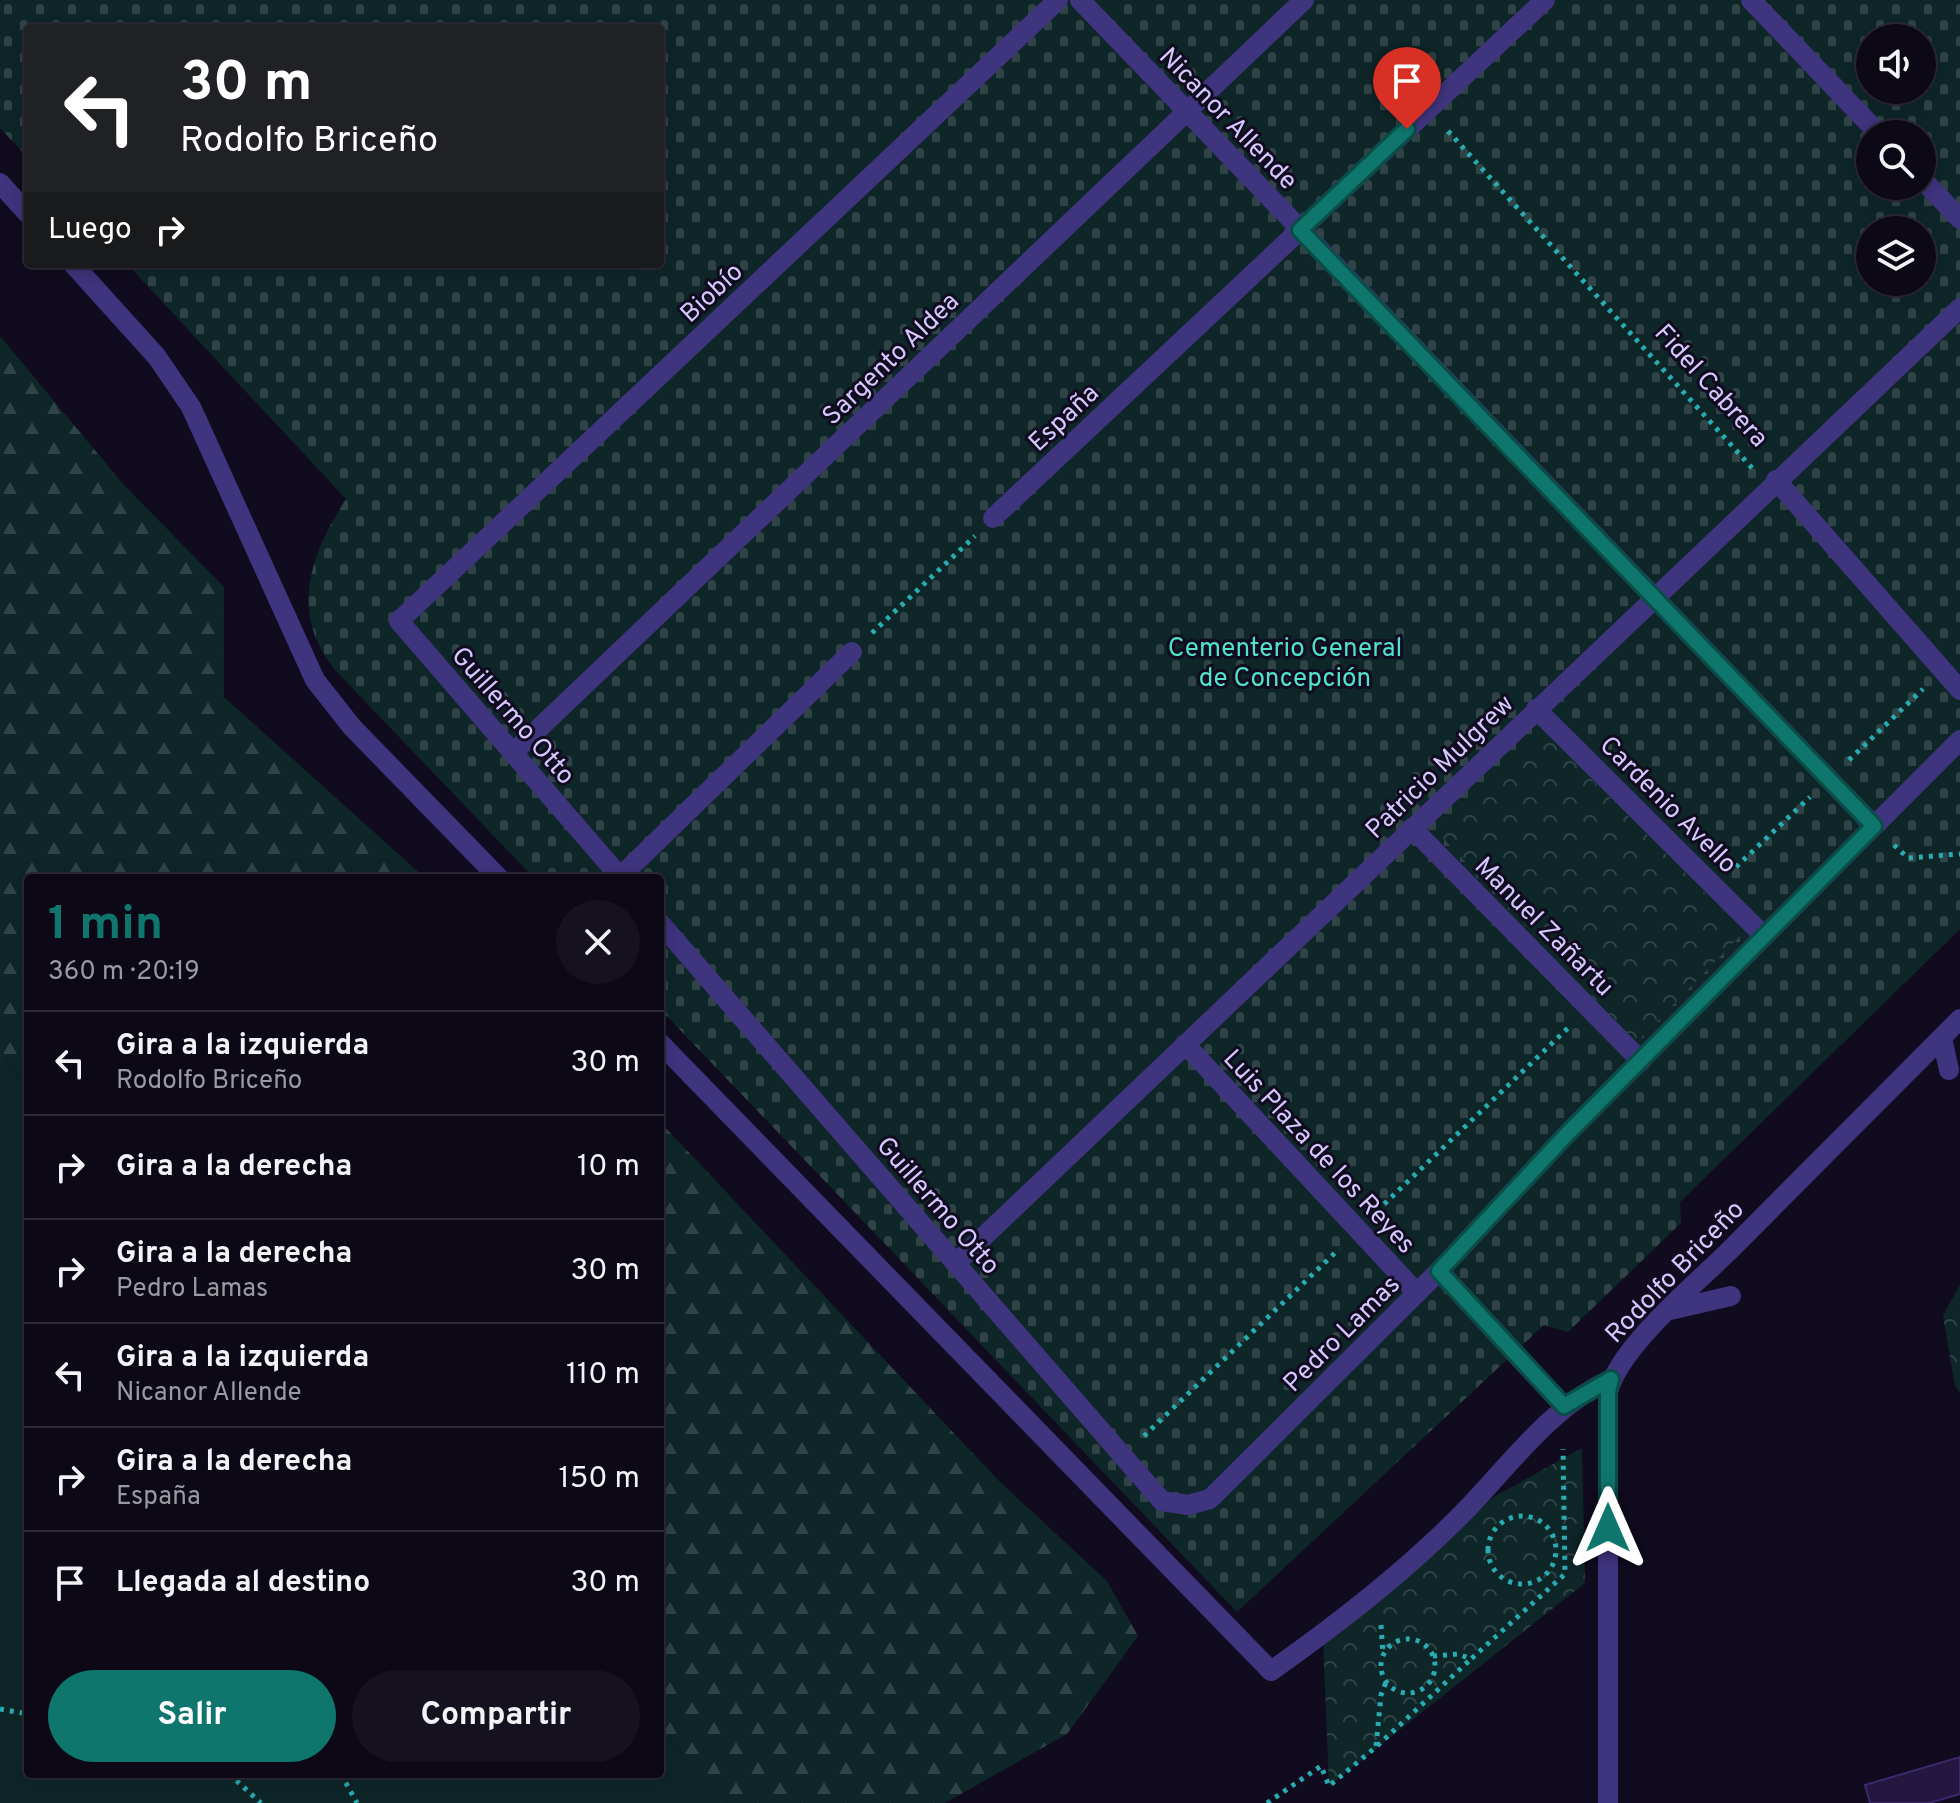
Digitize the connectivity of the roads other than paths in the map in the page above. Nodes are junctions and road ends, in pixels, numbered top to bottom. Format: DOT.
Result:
graph roads {
  1 [pos="1058,0"];
  2 [pos="1080,0"];
  3 [pos="1304,0"];
  4 [pos="1545,0"];
  5 [pos="1751,0"];
  6 [pos="1187,111"];
  7 [pos="1866,120"];
  8 [pos="0,183"];
  9 [pos="1936,194"];
  10 [pos="24,210"];
  11 [pos="1960,219"];
  12 [pos="1300,230"];
  13 [pos="77,268"];
  14 [pos="1960,308"];
  15 [pos="1776,480"];
  16 [pos="993,518"];
  17 [pos="1654,596"];
  18 [pos="399,621"];
  19 [pos="852,652"];
  20 [pos="1960,690"];
  21 [pos="1536,709"];
  22 [pos="1960,740"];
  23 [pos="513,753"];
  24 [pos="1874,826"];
  25 [pos="1412,828"];
  26 [pos="495,874"];
  27 [pos="618,874"];
  28 [pos="624,874"];
  29 [pos="664,928"];
  30 [pos="1764,936"];
  31 [pos="1960,1019"];
  32 [pos="1942,1038"];
  33 [pos="1185,1044"];
  34 [pos="664,1047"];
  35 [pos="1641,1061"];
  36 [pos="1949,1070"];
  37 [pos="956,1263"];
  38 [pos="1439,1271"];
  39 [pos="1417,1293"];
  40 [pos="1731,1296"];
  41 [pos="1670,1310"];
  42 [pos="1611,1379"];
  43 [pos="1564,1406"];
  44 [pos="1188,1505"];
  45 [pos="1608,1803"];
  1 -- 18 [label="street, Biobío"];
  2 -- 6 [label="street, Nicanor Allende"];
  3 -- 6 [label="street, Sargento Aldea"];
  4 -- 12 [label="street, España"];
  5 -- 7 [label="street"];
  6 -- 12 [label="street, Nicanor Allende"];
  6 -- 23 [label="street, Sargento Aldea"];
  8 -- 10 [label="street"];
  9 -- 11 [label="street"];
  12 -- 16 [label="street, España"];
  12 -- 17 [label="street, Nicanor Allende"];
  13 -- 26 [label="street"];
  14 -- 15 [label="street, Patricio Mulgrew"];
  15 -- 17 [label="street, Patricio Mulgrew"];
  15 -- 20 [label="street, Fidel Cabrera"];
  17 -- 21 [label="street, Patricio Mulgrew"];
  17 -- 24 [label="street, Nicanor Allende"];
  18 -- 23 [label="street, Guillermo Otto"];
  19 -- 28 [label="street"];
  21 -- 25 [label="street, Patricio Mulgrew"];
  21 -- 30 [label="street, Cardenio Avello"];
  22 -- 24 [label="street, Pedro Lamas"];
  23 -- 27 [label="street, Guillermo Otto"];
  24 -- 30 [label="street, Pedro Lamas"];
  25 -- 33 [label="street, Patricio Mulgrew"];
  25 -- 35 [label="street, Manuel Zañartu"];
  29 -- 37 [label="street, Guillermo Otto"];
  30 -- 35 [label="street, Pedro Lamas"];
  31 -- 32 [label="street, Rodolfo Briceño"];
  32 -- 36 [label="street"];
  32 -- 41 [label="street, Rodolfo Briceño"];
  33 -- 37 [label="street, Patricio Mulgrew"];
  33 -- 39 [label="street, Luis Plaza de los Reyes"];
  34 -- 43 [label="street, Rodolfo Briceño"];
  35 -- 38 [label="street, Pedro Lamas"];
  37 -- 44 [label="street, Guillermo Otto"];
  38 -- 39 [label="street, Pedro Lamas"];
  38 -- 43 [label="street"];
  39 -- 44 [label="street, Pedro Lamas"];
  40 -- 41 [label="street"];
  41 -- 42 [label="street, Rodolfo Briceño"];
  42 -- 43 [label="street, Rodolfo Briceño"];
  42 -- 45 [label="street"];
}
